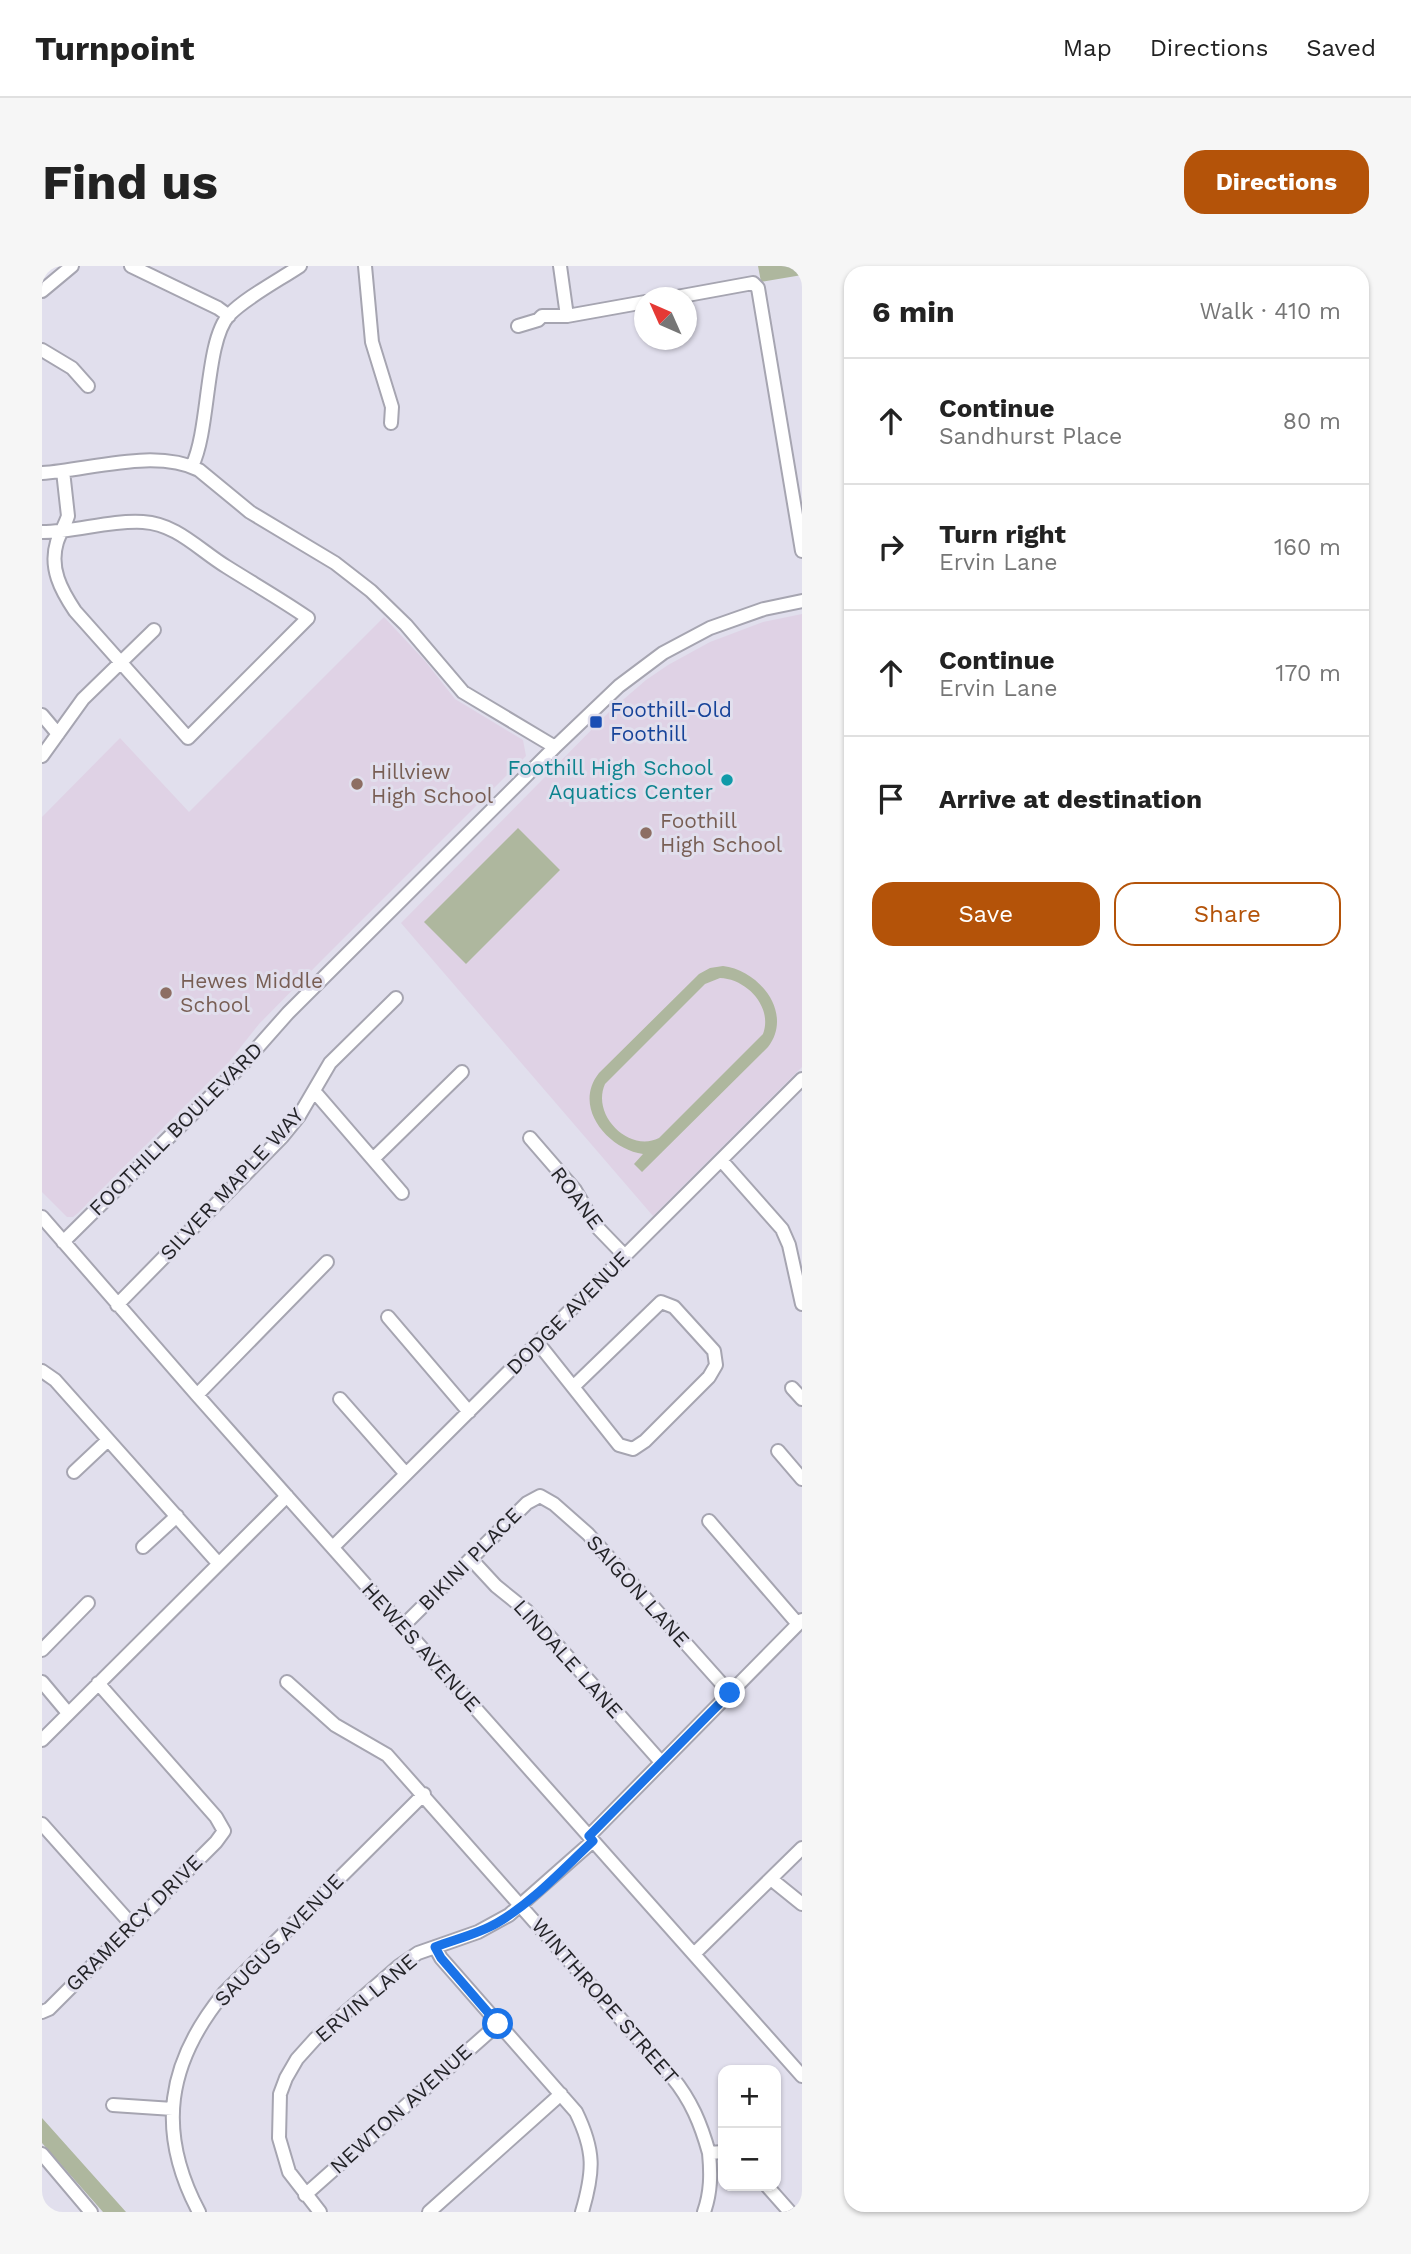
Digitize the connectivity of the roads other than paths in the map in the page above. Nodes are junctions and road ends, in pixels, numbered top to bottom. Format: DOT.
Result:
graph roads {
  1 [pos="72,266"];
  2 [pos="131,266"];
  3 [pos="365,266"];
  4 [pos="560,266"];
  5 [pos="297,267"];
  6 [pos="42,290"];
  7 [pos="697,293"];
  8 [pos="634,304"];
  9 [pos="229,316"];
  10 [pos="567,316"];
  11 [pos="518,326"];
  12 [pos="42,350"];
  13 [pos="88,386"];
  14 [pos="391,423"];
  15 [pos="192,467"];
  16 [pos="63,471"];
  17 [pos="42,473"];
  18 [pos="42,532"];
  19 [pos="62,532"];
  20 [pos="802,551"];
  21 [pos="802,601"];
  22 [pos="153,630"];
  23 [pos="121,663"];
  24 [pos="42,715"];
  25 [pos="58,734"];
  26 [pos="555,747"];
  27 [pos="42,756"];
  28 [pos="396,998"];
  29 [pos="462,1072"];
  30 [pos="802,1079"];
  31 [pos="314,1091"];
  32 [pos="530,1138"];
  33 [pos="373,1159"];
  34 [pos="721,1160"];
  35 [pos="402,1193"];
  36 [pos="44,1224"];
  37 [pos="63,1242"];
  38 [pos="625,1256"];
  39 [pos="327,1262"];
  40 [pos="799,1277"];
  41 [pos="802,1304"];
  42 [pos="117,1305"];
  43 [pos="388,1317"];
  44 [pos="538,1343"];
  45 [pos="42,1371"];
  46 [pos="573,1387"];
  47 [pos="792,1388"];
  48 [pos="197,1395"];
  49 [pos="340,1399"];
  50 [pos="802,1399"];
  51 [pos="469,1412"];
  52 [pos="108,1440"];
  53 [pos="778,1451"];
  54 [pos="74,1472"];
  55 [pos="406,1474"];
  56 [pos="802,1479"];
  57 [pos="287,1496"];
  58 [pos="540,1496"];
  59 [pos="177,1516"];
  60 [pos="709,1521"];
  61 [pos="143,1547"];
  62 [pos="332,1547"];
  63 [pos="471,1559"];
  64 [pos="218,1563"];
  65 [pos="88,1603"];
  66 [pos="800,1622"];
  67 [pos="402,1626"];
  68 [pos="42,1650"];
  69 [pos="42,1682"];
  70 [pos="286,1682"];
  71 [pos="98,1683"];
  72 [pos="730,1693"];
  73 [pos="68,1713"];
  74 [pos="42,1740"];
  75 [pos="661,1762"];
  76 [pos="424,1794"];
  77 [pos="42,1824"];
  78 [pos="591,1839"];
  79 [pos="802,1848"];
  80 [pos="771,1879"];
  81 [pos="802,1905"];
  82 [pos="521,1906"];
  83 [pos="132,1925"];
  84 [pos="435,1947"];
  85 [pos="694,1954"];
  86 [pos="42,2012"];
  87 [pos="498,2024"];
  88 [pos="802,2076"];
  89 [pos="561,2094"];
  90 [pos="113,2105"];
  91 [pos="173,2109"];
  92 [pos="718,2152"];
  93 [pos="709,2153"];
  94 [pos="42,2154"];
  95 [pos="771,2191"];
  96 [pos="305,2194"];
  97 [pos="90,2212"];
  98 [pos="199,2212"];
  99 [pos="320,2212"];
  100 [pos="429,2212"];
  101 [pos="582,2212"];
  102 [pos="704,2212"];
  103 [pos="790,2212"];
  1 -- 6 [label="street"];
  2 -- 9 [label="street"];
  3 -- 14 [label="street"];
  4 -- 10 [label="street"];
  5 -- 9 [label="street"];
  7 -- 20 [label="street"];
  8 -- 10 [label="street"];
  9 -- 15 [label="street"];
  10 -- 11 [label="street"];
  12 -- 13 [label="street"];
  15 -- 16 [label="street"];
  15 -- 26 [label="street"];
  16 -- 17 [label="street"];
  16 -- 19 [label="street"];
  18 -- 19 [label="street"];
  19 -- 23 [label="street"];
  19 -- 23 [label="street"];
  21 -- 26 [label="street, FOOTHILL BOULEVARD"];
  22 -- 23 [label="street"];
  23 -- 25 [label="street"];
  24 -- 25 [label="street"];
  25 -- 27 [label="street"];
  26 -- 37 [label="street, FOOTHILL BOULEVARD"];
  28 -- 31 [label="street, SILVER MAPLE WAY"];
  29 -- 33 [label="street"];
  30 -- 34 [label="street, DODGE AVENUE"];
  31 -- 33 [label="street"];
  31 -- 42 [label="street, SILVER MAPLE WAY"];
  32 -- 38 [label="street, ROANE"];
  33 -- 35 [label="street"];
  34 -- 38 [label="street, DODGE AVENUE"];
  34 -- 40 [label="street"];
  36 -- 37 [label="street, HEWES AVENUE"];
  37 -- 42 [label="street, HEWES AVENUE"];
  38 -- 44 [label="street, DODGE AVENUE"];
  39 -- 48 [label="street"];
  40 -- 41 [label="street"];
  42 -- 48 [label="street, HEWES AVENUE"];
  43 -- 51 [label="street"];
  44 -- 46 [label="street"];
  44 -- 51 [label="street, DODGE AVENUE"];
  45 -- 52 [label="street"];
  46 -- 46 [label="street"];
  47 -- 50 [label="street"];
  48 -- 57 [label="street, HEWES AVENUE"];
  49 -- 55 [label="street"];
  51 -- 55 [label="street, DODGE AVENUE"];
  52 -- 54 [label="street"];
  52 -- 59 [label="street"];
  53 -- 56 [label="street"];
  55 -- 62 [label="street, DODGE AVENUE"];
  57 -- 62 [label="street, HEWES AVENUE"];
  57 -- 64 [label="street"];
  58 -- 63 [label="street, BIKINI PLACE"];
  58 -- 72 [label="street, SAIGON LANE"];
  59 -- 61 [label="street"];
  59 -- 64 [label="street"];
  60 -- 66 [label="street"];
  62 -- 67 [label="street, HEWES AVENUE"];
  63 -- 67 [label="street, BIKINI PLACE"];
  63 -- 75 [label="street, LINDALE LANE"];
  64 -- 71 [label="street"];
  65 -- 68 [label="street"];
  66 -- 72 [label="street, ERVIN LANE"];
  67 -- 78 [label="street, HEWES AVENUE"];
  69 -- 73 [label="street"];
  70 -- 76 [label="street, WINTHROPE STREET"];
  71 -- 73 [label="street"];
  71 -- 83 [label="street, GRAMERCY DRIVE"];
  72 -- 75 [label="street, ERVIN LANE"];
  73 -- 74 [label="street"];
  75 -- 78 [label="street, ERVIN LANE"];
  76 -- 82 [label="street, WINTHROPE STREET"];
  76 -- 91 [label="street, SAUGUS AVENUE"];
  77 -- 83 [label="street"];
  78 -- 82 [label="street, ERVIN LANE"];
  78 -- 85 [label="street, HEWES AVENUE"];
  79 -- 80 [label="street"];
  80 -- 81 [label="street"];
  80 -- 85 [label="street"];
  82 -- 84 [label="street, ERVIN LANE"];
  82 -- 93 [label="street, WINTHROPE STREET"];
  83 -- 86 [label="street, GRAMERCY DRIVE"];
  84 -- 87 [label="street"];
  84 -- 96 [label="street, ERVIN LANE"];
  85 -- 88 [label="street, HEWES AVENUE"];
  87 -- 89 [label="street"];
  87 -- 96 [label="street, NEWTON AVENUE"];
  89 -- 100 [label="street"];
  89 -- 101 [label="street"];
  90 -- 91 [label="street"];
  91 -- 98 [label="street, SAUGUS AVENUE"];
  92 -- 93 [label="street"];
  93 -- 102 [label="street, WINTHROPE STREET"];
  94 -- 97 [label="street"];
  95 -- 103 [label="street"];
  96 -- 99 [label="street, ERVIN LANE"];
}
